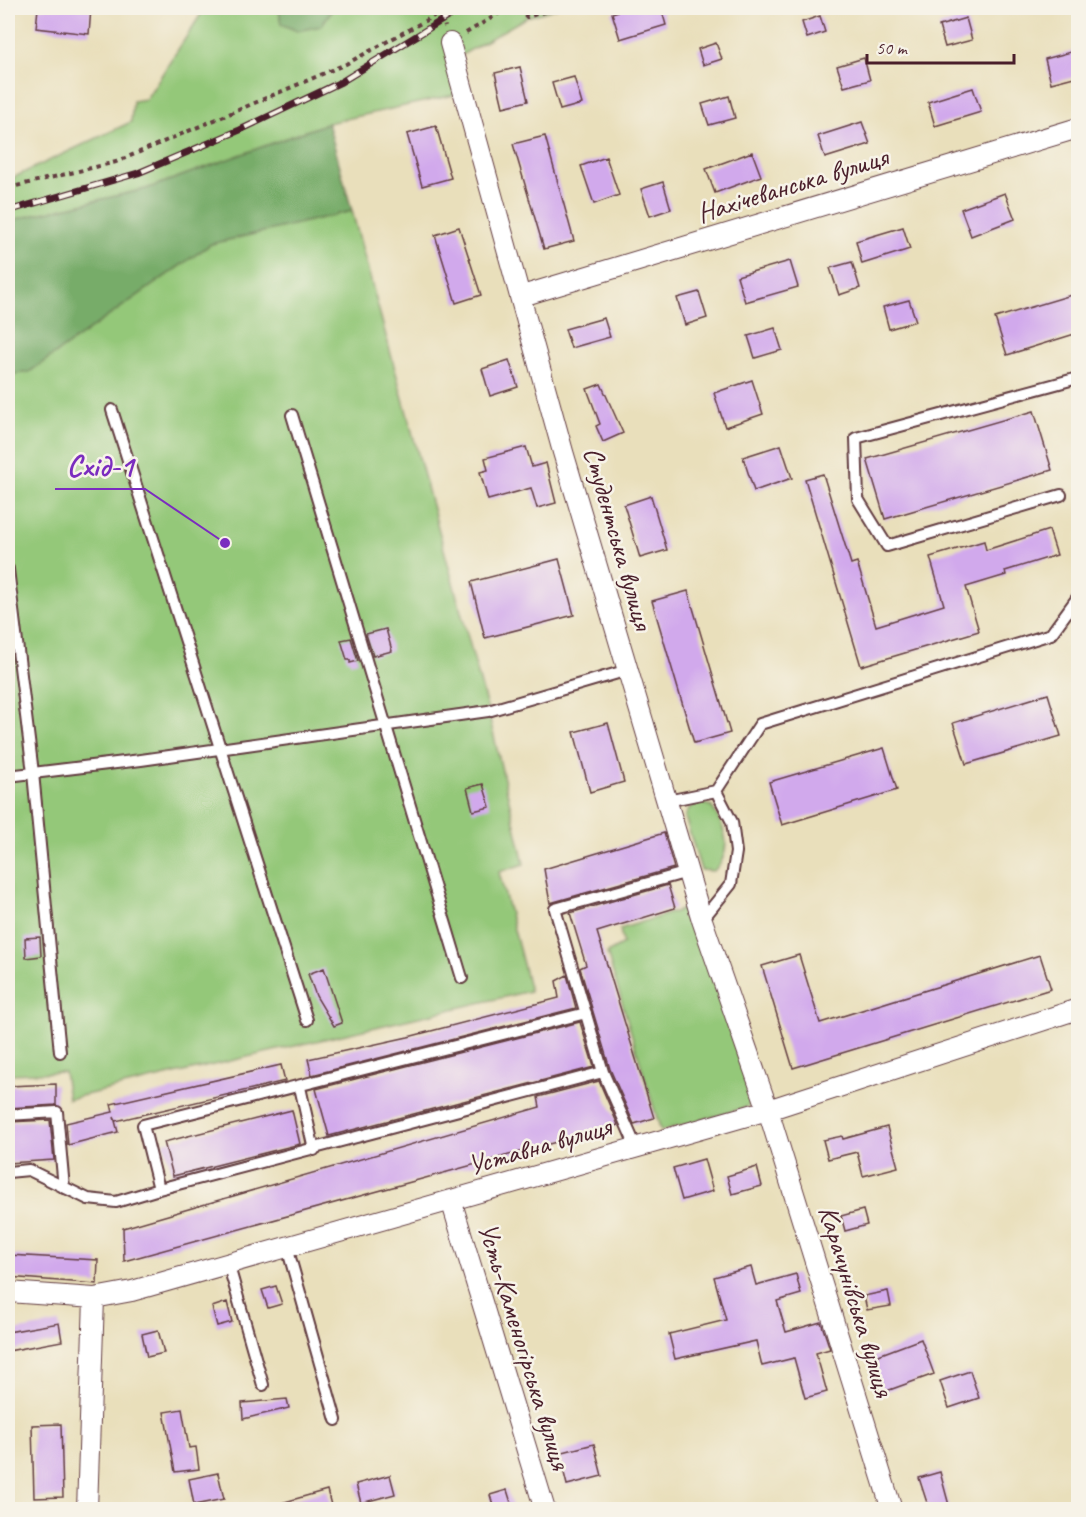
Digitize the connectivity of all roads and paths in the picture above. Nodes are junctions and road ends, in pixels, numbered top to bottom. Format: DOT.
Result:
graph roads {
  1 [pos="508,8"];
  2 [pos="518,8"];
  3 [pos="557,8"];
  4 [pos="441,12"];
  5 [pos="450,43"];
  6 [pos="1078,128"];
  7 [pos="8,188"];
  8 [pos="522,296"];
  9 [pos="1078,378"];
  10 [pos="111,410"];
  11 [pos="292,415"];
  12 [pos="1061,495"];
  13 [pos="8,569"];
  14 [pos="1078,597"];
  15 [pos="628,670"];
  16 [pos="386,726"];
  17 [pos="218,750"];
  18 [pos="33,773"];
  19 [pos="8,776"];
  20 [pos="716,791"];
  21 [pos="667,801"];
  22 [pos="688,872"];
  23 [pos="702,920"];
  24 [pos="462,978"];
  25 [pos="1078,1009"];
  26 [pos="586,1013"];
  27 [pos="307,1020"];
  28 [pos="60,1052"];
  29 [pos="603,1072"];
  30 [pos="300,1087"];
  31 [pos="768,1110"];
  32 [pos="8,1115"];
  33 [pos="636,1147"];
  34 [pos="314,1150"];
  35 [pos="8,1172"];
  36 [pos="64,1188"];
  37 [pos="159,1189"];
  38 [pos="451,1200"];
  39 [pos="287,1247"];
  40 [pos="228,1263"];
  41 [pos="8,1292"];
  42 [pos="94,1298"];
  43 [pos="263,1386"];
  44 [pos="336,1420"];
  45 [pos="87,1509"];
  46 [pos="545,1509"];
  47 [pos="892,1509"];
  1 -- 5 [label="path"];
  2 -- 3 [label="path"];
  4 -- 7 [label="path"];
  5 -- 8 [label="street, Студентська вулиця"];
  6 -- 8 [label="street, Нахічеванська вулиця"];
  8 -- 15 [label="street, Студентська вулиця"];
  9 -- 12 [label="lane"];
  10 -- 17 [label="lane"];
  11 -- 16 [label="lane"];
  13 -- 18 [label="lane"];
  14 -- 20 [label="lane"];
  15 -- 16 [label="lane"];
  15 -- 21 [label="street, Студентська вулиця"];
  16 -- 17 [label="lane"];
  16 -- 24 [label="lane"];
  17 -- 18 [label="lane"];
  17 -- 27 [label="lane"];
  18 -- 19 [label="lane"];
  18 -- 28 [label="lane"];
  20 -- 21 [label="lane"];
  20 -- 23 [label="lane"];
  21 -- 22 [label="street, Студентська вулиця"];
  22 -- 23 [label="street, Студентська вулиця"];
  22 -- 26 [label="lane"];
  23 -- 31 [label="street, Студентська вулиця"];
  25 -- 31 [label="street, Уставна вулиця"];
  26 -- 29 [label="lane"];
  26 -- 30 [label="lane"];
  29 -- 33 [label="lane"];
  29 -- 34 [label="lane"];
  30 -- 34 [label="lane"];
  30 -- 37 [label="lane"];
  31 -- 33 [label="street, Уставна вулиця"];
  31 -- 47 [label="street, Карачунівська вулиця"];
  32 -- 36 [label="lane"];
  33 -- 38 [label="street, Уставна вулиця"];
  34 -- 37 [label="lane"];
  35 -- 36 [label="lane"];
  36 -- 37 [label="lane"];
  38 -- 39 [label="street, Уставна вулиця"];
  38 -- 46 [label="street, Усть-Каменогірська вулиця"];
  39 -- 40 [label="street, Уставна вулиця"];
  39 -- 44 [label="lane"];
  40 -- 42 [label="street, Уставна вулиця"];
  40 -- 43 [label="lane"];
  41 -- 42 [label="street, Уставна вулиця"];
  42 -- 45 [label="street"];
}
